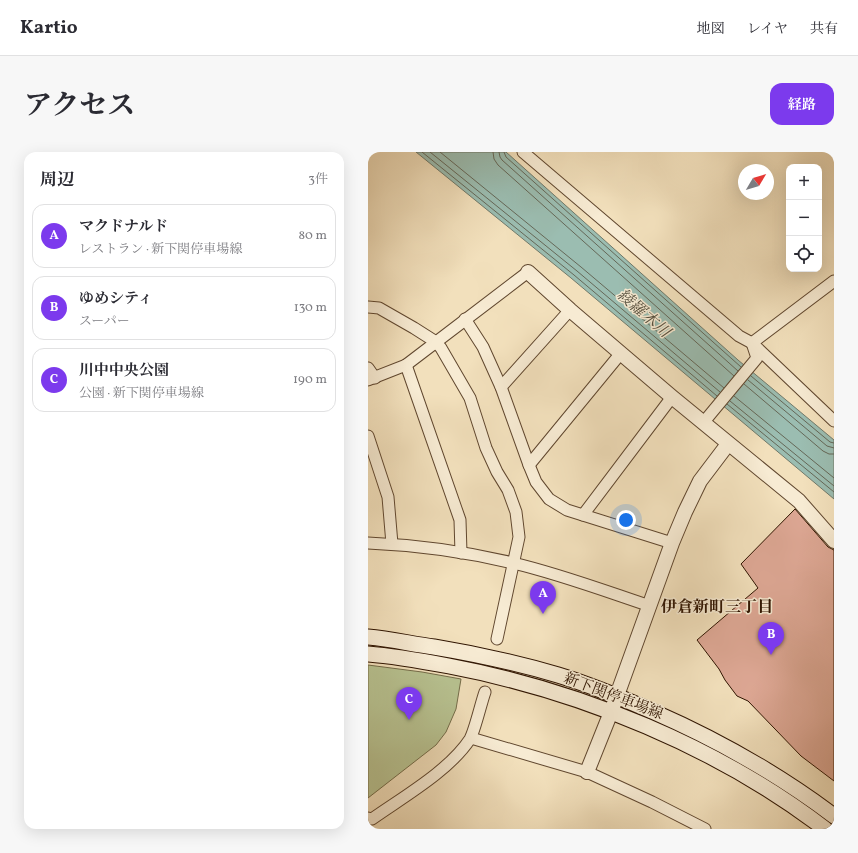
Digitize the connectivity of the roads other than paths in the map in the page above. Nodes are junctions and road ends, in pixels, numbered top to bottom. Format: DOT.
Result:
graph roads {
  1 [pos="523,152"];
  2 [pos="528,272"];
  3 [pos="834,281"];
  4 [pos="368,307"];
  5 [pos="570,310"];
  6 [pos="465,319"];
  7 [pos="436,342"];
  8 [pos="752,343"];
  9 [pos="621,353"];
  10 [pos="406,365"];
  11 [pos="368,368"];
  12 [pos="372,379"];
  13 [pos="501,387"];
  14 [pos="672,397"];
  15 [pos="834,421"];
  16 [pos="703,423"];
  17 [pos="368,436"];
  18 [pos="728,444"];
  19 [pos="529,465"];
  20 [pos="583,514"];
  21 [pos="834,541"];
  22 [pos="368,543"];
  23 [pos="672,543"];
  24 [pos="392,544"];
  25 [pos="461,553"];
  26 [pos="513,563"];
  27 [pos="650,606"];
  28 [pos="368,638"];
  29 [pos="497,640"];
  30 [pos="368,654"];
  31 [pos="485,692"];
  32 [pos="617,696"];
  33 [pos="611,712"];
  34 [pos="470,738"];
  35 [pos="587,772"];
  36 [pos="834,816"];
  37 [pos="368,818"];
  38 [pos="705,829"];
  39 [pos="825,829"];
  1 -- 8 [label="street"];
  2 -- 5 [label="street"];
  2 -- 6 [label="street"];
  3 -- 8 [label="street"];
  4 -- 7 [label="street"];
  5 -- 9 [label="street"];
  5 -- 13 [label="street"];
  6 -- 7 [label="street"];
  6 -- 13 [label="street"];
  7 -- 10 [label="street"];
  7 -- 26 [label="street"];
  8 -- 15 [label="street"];
  8 -- 16 [label="street"];
  9 -- 14 [label="street"];
  9 -- 19 [label="street"];
  10 -- 12 [label="street"];
  10 -- 25 [label="street"];
  11 -- 12 [label="street"];
  13 -- 19 [label="street"];
  14 -- 16 [label="street"];
  14 -- 20 [label="street"];
  16 -- 18 [label="street"];
  17 -- 24 [label="street"];
  18 -- 21 [label="street"];
  18 -- 23 [label="street"];
  19 -- 20 [label="street"];
  20 -- 23 [label="street"];
  22 -- 24 [label="street"];
  23 -- 27 [label="street"];
  24 -- 25 [label="street"];
  25 -- 26 [label="street"];
  26 -- 27 [label="street"];
  26 -- 29 [label="street"];
  27 -- 32 [label="street"];
  28 -- 32 [label="main road, 新下関停車場線"];
  30 -- 33 [label="main road, 新下関停車場線"];
  31 -- 34 [label="street"];
  32 -- 33 [label="street"];
  32 -- 36 [label="main road, 新下関停車場線"];
  33 -- 35 [label="street"];
  33 -- 39 [label="main road, 新下関停車場線"];
  34 -- 35 [label="street"];
  34 -- 37 [label="street"];
  35 -- 38 [label="street"];
}
